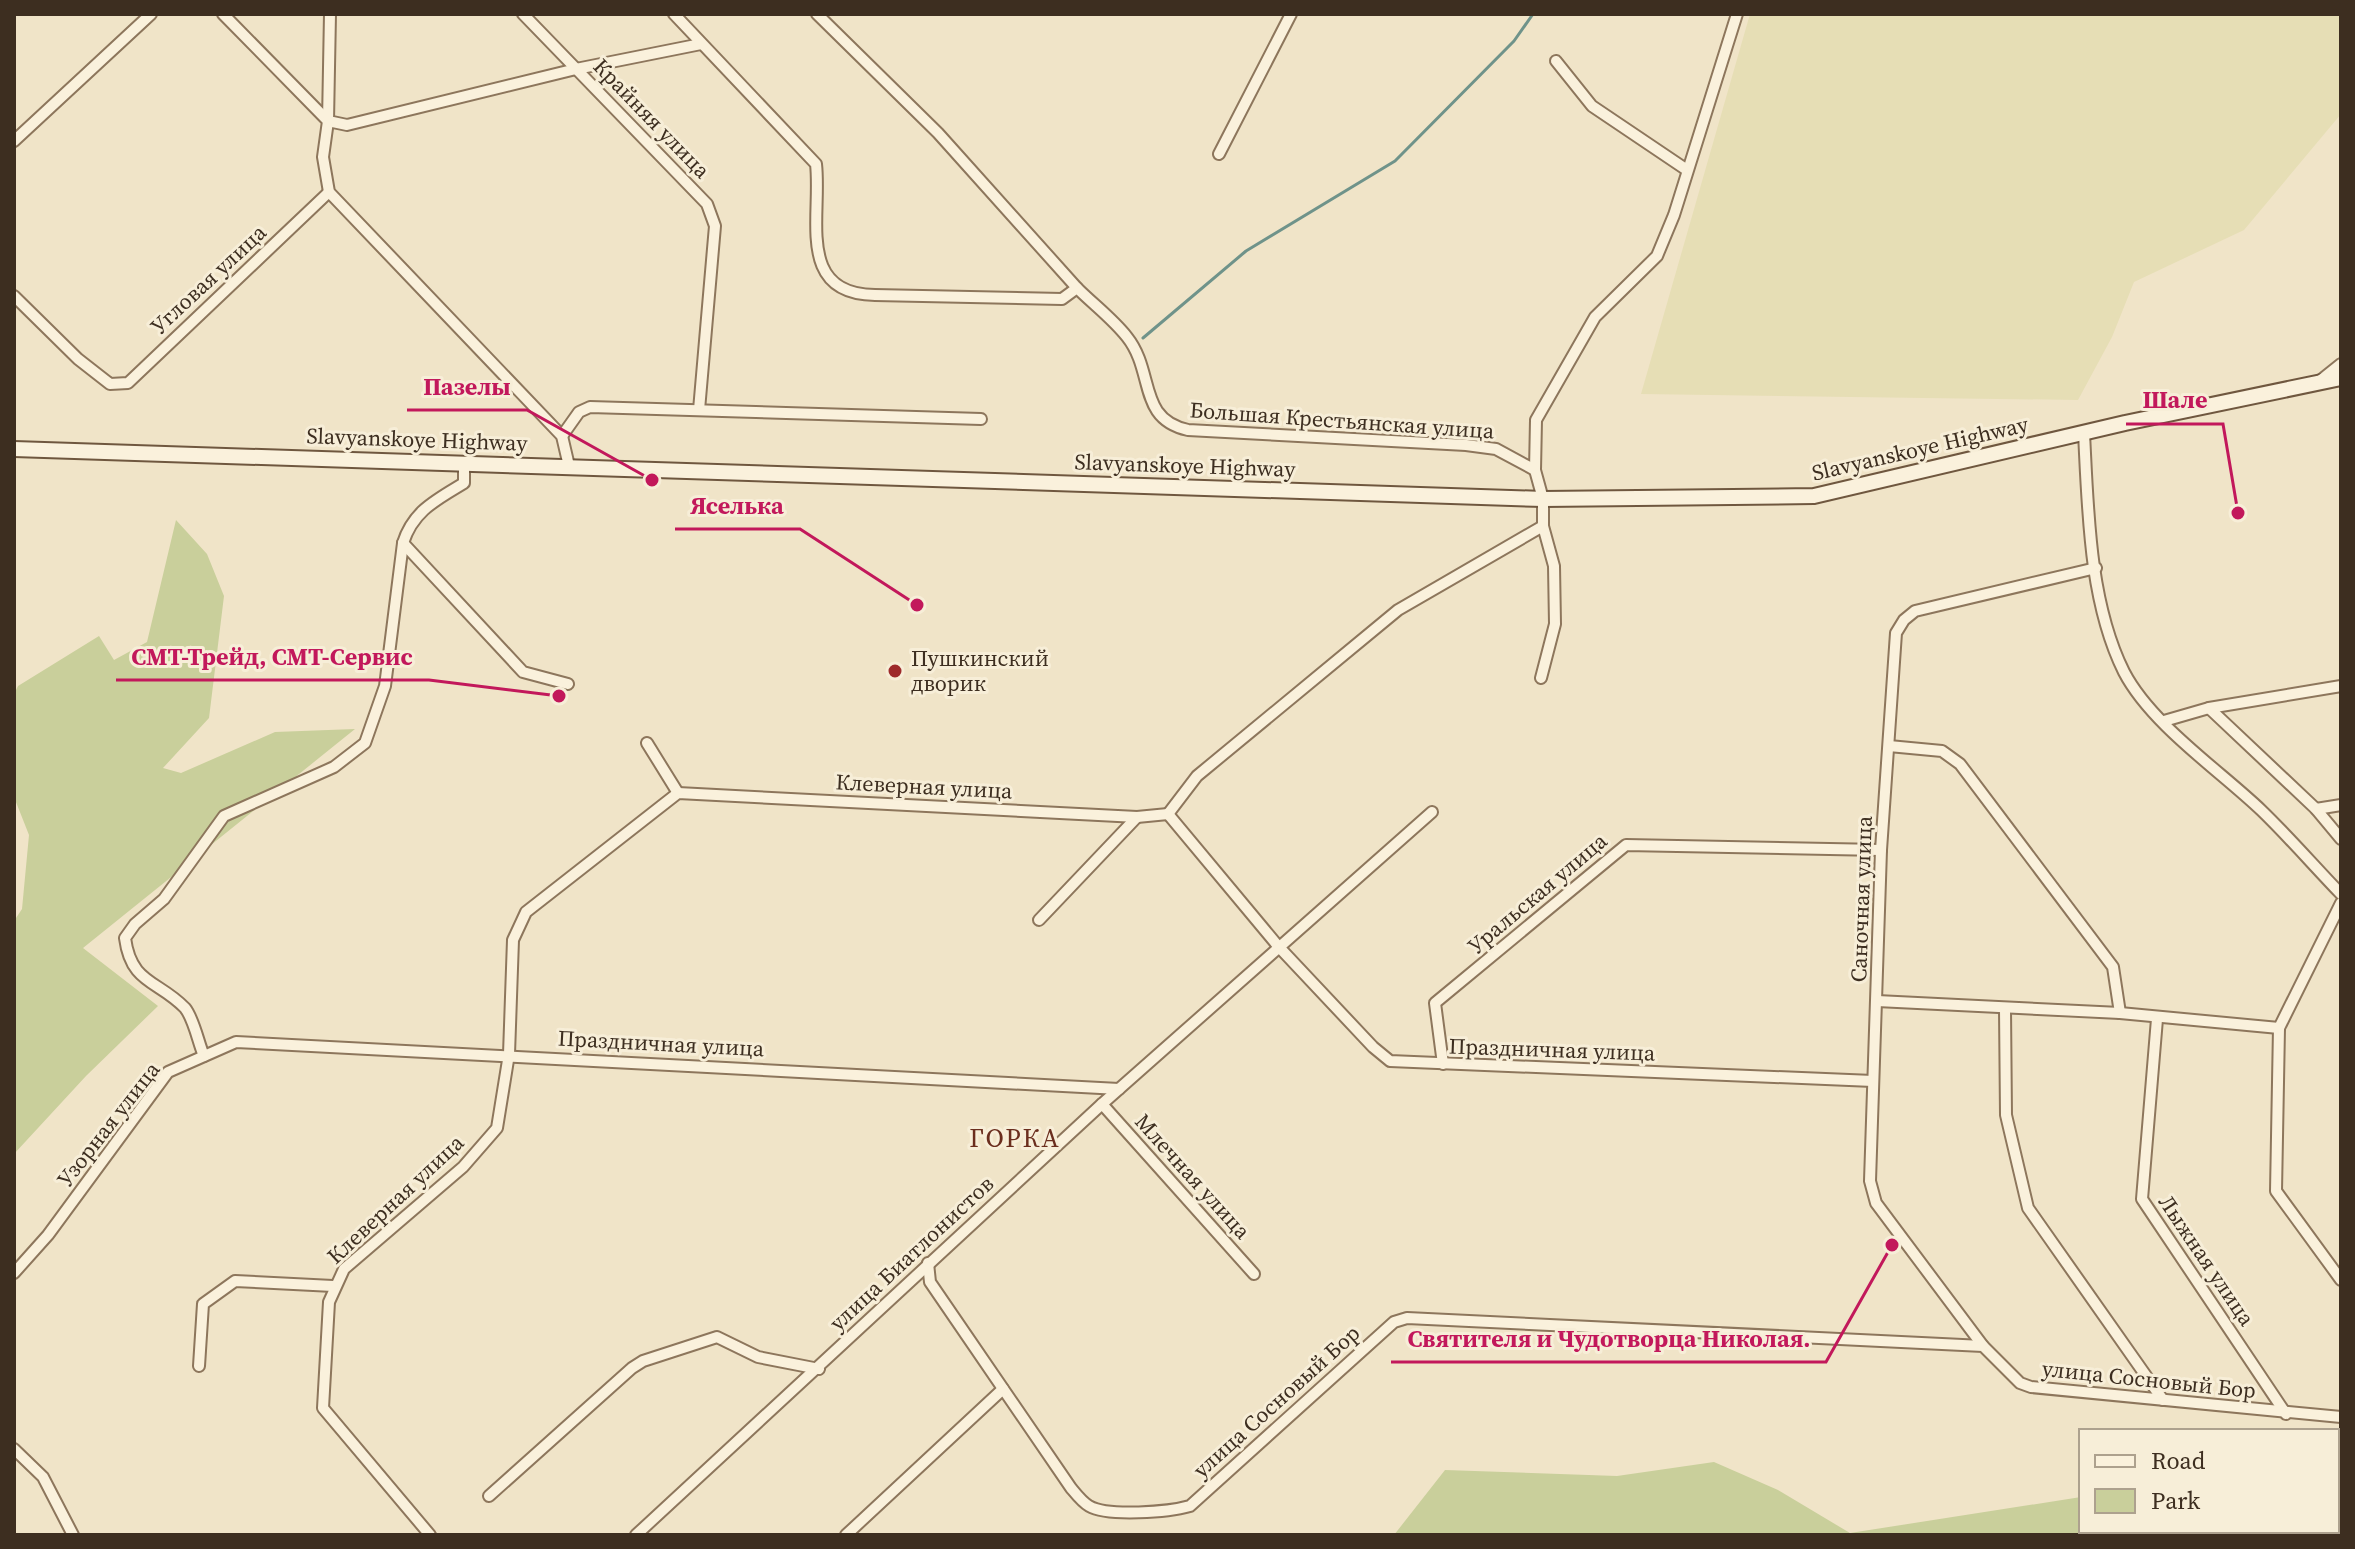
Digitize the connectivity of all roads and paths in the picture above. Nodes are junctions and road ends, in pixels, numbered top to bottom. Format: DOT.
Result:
graph roads {
  1 [pos="151,14"];
  2 [pos="223,14"];
  3 [pos="330,14"];
  4 [pos="523,14"];
  5 [pos="674,14"];
  6 [pos="817,14"];
  7 [pos="1291,14"];
  8 [pos="1737,14"];
  9 [pos="701,44"];
  10 [pos="1556,61"];
  11 [pos="576,69"];
  12 [pos="328,121"];
  13 [pos="14,141"];
  14 [pos="1219,154"];
  15 [pos="1687,170"];
  16 [pos="329,192"];
  17 [pos="1077,288"];
  18 [pos="14,296"];
  19 [pos="2341,364"];
  20 [pos="2341,378"];
  21 [pos="2318,382"];
  22 [pos="699,410"];
  23 [pos="981,419"];
  24 [pos="2084,433"];
  25 [pos="562,436"];
  26 [pos="14,449"];
  27 [pos="464,462"];
  28 [pos="569,466"];
  29 [pos="1535,470"];
  30 [pos="1543,499"];
  31 [pos="1543,526"];
  32 [pos="403,543"];
  33 [pos="2096,568"];
  34 [pos="1541,678"];
  35 [pos="568,684"];
  36 [pos="2341,686"];
  37 [pos="2209,708"];
  38 [pos="2164,721"];
  39 [pos="647,743"];
  40 [pos="1889,746"];
  41 [pos="678,793"];
  42 [pos="2341,805"];
  43 [pos="2316,809"];
  44 [pos="1432,812"];
  45 [pos="1168,814"];
  46 [pos="1137,817"];
  47 [pos="2341,839"];
  48 [pos="1881,850"];
  49 [pos="2341,894"];
  50 [pos="2341,903"];
  51 [pos="1039,920"];
  52 [pos="1278,946"];
  53 [pos="1877,1001"];
  54 [pos="2005,1009"];
  55 [pos="2120,1013"];
  56 [pos="2157,1019"];
  57 [pos="2279,1028"];
  58 [pos="509,1054"];
  59 [pos="204,1056"];
  60 [pos="1443,1064"];
  61 [pos="1873,1081"];
  62 [pos="1119,1089"];
  63 [pos="1102,1104"];
  64 [pos="928,1263"];
  65 [pos="14,1273"];
  66 [pos="1254,1274"];
  67 [pos="2341,1280"];
  68 [pos="333,1286"];
  69 [pos="1983,1346"];
  70 [pos="199,1366"];
  71 [pos="819,1369"];
  72 [pos="1003,1389"];
  73 [pos="2163,1400"];
  74 [pos="2286,1414"];
  75 [pos="2341,1417"];
  76 [pos="14,1449"];
  77 [pos="489,1496"];
  78 [pos="73,1535"];
  79 [pos="430,1535"];
  80 [pos="636,1535"];
  81 [pos="846,1535"];
  1 -- 13 [label="street"];
  2 -- 12 [label="street"];
  3 -- 12 [label="street"];
  4 -- 11 [label="street, Крайняя улица"];
  5 -- 9 [label="street"];
  6 -- 17 [label="street, Большая Крестьянская улица"];
  7 -- 14 [label="street"];
  8 -- 15 [label="street"];
  9 -- 11 [label="street"];
  9 -- 17 [label="street"];
  10 -- 15 [label="street"];
  11 -- 12 [label="street"];
  11 -- 22 [label="street, Крайняя улица"];
  12 -- 16 [label="street"];
  15 -- 29 [label="street"];
  16 -- 18 [label="street, Угловая улица"];
  16 -- 25 [label="street"];
  17 -- 29 [label="street, Большая Крестьянская улица"];
  19 -- 21 [label="street"];
  20 -- 21 [label="main road, Slavyanskoye Highway"];
  21 -- 24 [label="main road, Slavyanskoye Highway"];
  22 -- 23 [label="street"];
  22 -- 25 [label="street"];
  24 -- 30 [label="main road, Slavyanskoye Highway"];
  24 -- 33 [label="street"];
  25 -- 28 [label="street"];
  26 -- 27 [label="main road, Slavyanskoye Highway"];
  27 -- 28 [label="main road, Slavyanskoye Highway"];
  27 -- 32 [label="street"];
  28 -- 30 [label="main road, Slavyanskoye Highway"];
  29 -- 30 [label="street"];
  30 -- 31 [label="street"];
  31 -- 34 [label="street"];
  31 -- 45 [label="street"];
  32 -- 35 [label="street"];
  32 -- 59 [label="street"];
  33 -- 38 [label="street"];
  33 -- 40 [label="street, Саночная улица"];
  36 -- 37 [label="street"];
  37 -- 38 [label="street"];
  37 -- 43 [label="street"];
  38 -- 49 [label="street"];
  39 -- 41 [label="street"];
  40 -- 48 [label="street, Саночная улица"];
  40 -- 55 [label="street"];
  41 -- 46 [label="street, Клеверная улица"];
  41 -- 58 [label="street, Клеверная улица"];
  42 -- 43 [label="street"];
  43 -- 47 [label="street"];
  44 -- 52 [label="street, улица Биатлонистов"];
  45 -- 46 [label="street, Клеверная улица"];
  45 -- 52 [label="street, Праздничная улица"];
  46 -- 51 [label="street"];
  48 -- 53 [label="street, Саночная улица"];
  48 -- 60 [label="street, Уральская улица"];
  50 -- 57 [label="street"];
  52 -- 60 [label="street, Праздничная улица"];
  52 -- 62 [label="street, улица Биатлонистов"];
  53 -- 54 [label="street"];
  53 -- 61 [label="street, Саночная улица"];
  54 -- 55 [label="street"];
  54 -- 73 [label="street"];
  55 -- 56 [label="street"];
  56 -- 57 [label="street"];
  56 -- 74 [label="street, Лыжная улица"];
  57 -- 67 [label="street"];
  58 -- 59 [label="street, Праздничная улица"];
  58 -- 62 [label="street, Праздничная улица"];
  58 -- 68 [label="street, Клеверная улица"];
  59 -- 65 [label="street, Узорная улица"];
  60 -- 61 [label="street, Праздничная улица"];
  61 -- 69 [label="street, Саночная улица"];
  62 -- 63 [label="street, улица Биатлонистов"];
  63 -- 64 [label="street, улица Биатлонистов"];
  63 -- 66 [label="street, Млечная улица"];
  64 -- 71 [label="street, улица Биатлонистов"];
  64 -- 72 [label="street, улица Сосновый Бор"];
  68 -- 70 [label="street"];
  68 -- 79 [label="street, Клеверная улица"];
  69 -- 72 [label="street, улица Сосновый Бор"];
  69 -- 73 [label="street, улица Сосновый Бор"];
  71 -- 77 [label="street"];
  71 -- 80 [label="street, улица Биатлонистов"];
  72 -- 81 [label="street"];
  73 -- 74 [label="street, улица Сосновый Бор"];
  74 -- 75 [label="street, улица Сосновый Бор"];
  76 -- 78 [label="street"];
}
